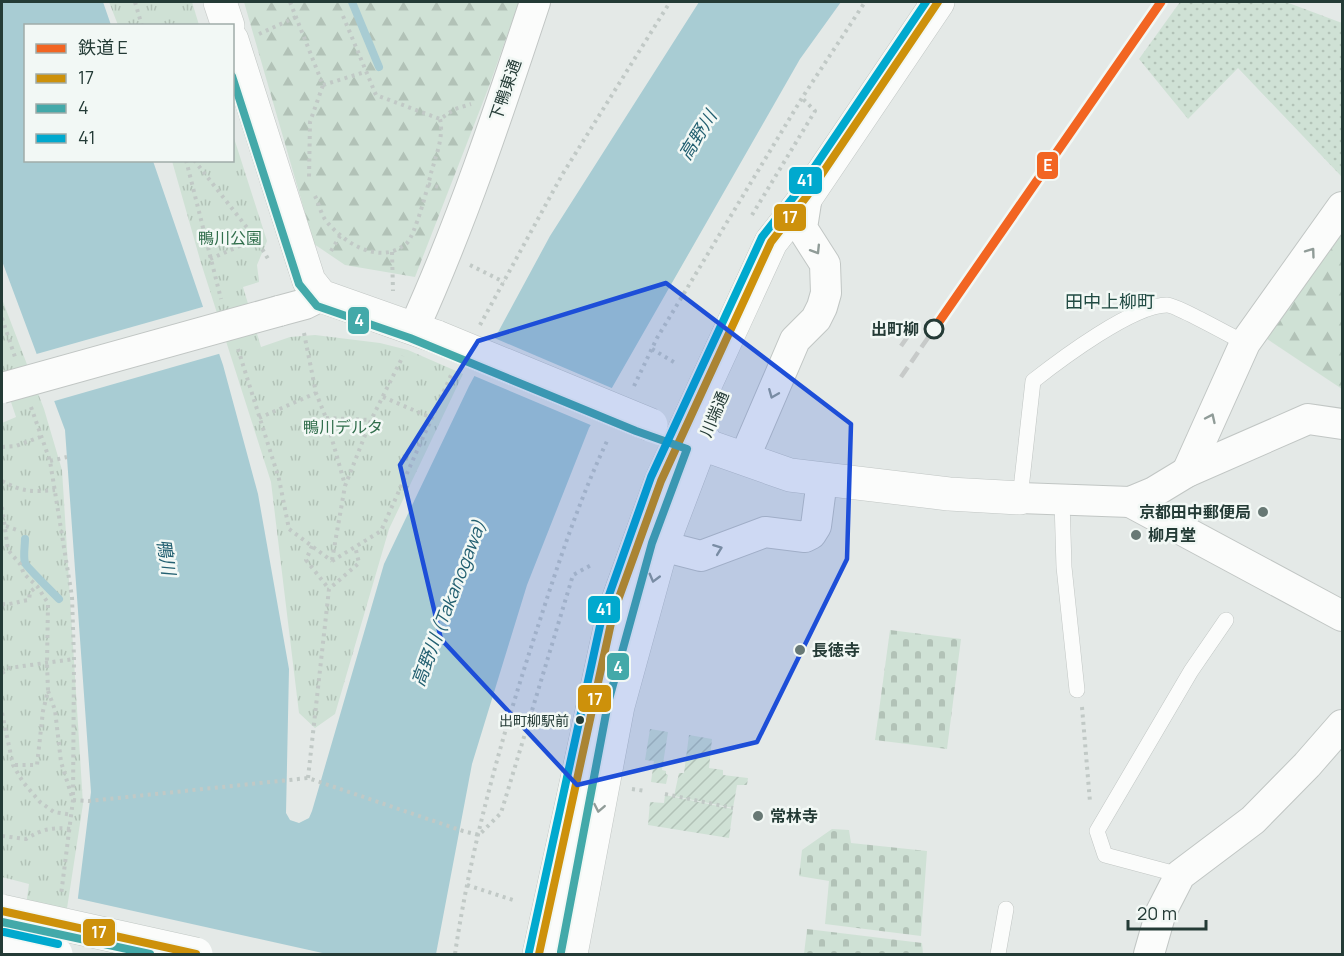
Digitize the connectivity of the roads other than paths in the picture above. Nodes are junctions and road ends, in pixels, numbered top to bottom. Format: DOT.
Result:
graph roads {
  1 [pos="220,2"];
  2 [pos="535,2"];
  3 [pos="938,2"];
  4 [pos="232,24"];
  5 [pos="237,34"];
  6 [pos="807,196"];
  7 [pos="1342,207"];
  8 [pos="321,296"];
  9 [pos="419,339"];
  10 [pos="1245,343"];
  11 [pos="2,388"];
  12 [pos="1342,424"];
  13 [pos="691,440"];
  14 [pos="744,459"];
  15 [pos="1187,472"];
  16 [pos="822,480"];
  17 [pos="1020,498"];
  18 [pos="1062,501"];
  19 [pos="1130,502"];
  20 [pos="662,546"];
  21 [pos="1342,616"];
  22 [pos="1226,620"];
  23 [pos="1077,690"];
  24 [pos="1342,725"];
  25 [pos="1180,875"];
  26 [pos="1006,909"];
  27 [pos="2,911"];
  28 [pos="2,942"];
  29 [pos="56,954"];
  30 [pos="196,954"];
  31 [pos="539,954"];
  32 [pos="571,954"];
  33 [pos="998,954"];
  34 [pos="1149,954"];
  1 -- 4 [label="street"];
  2 -- 9 [label="street, 下鴨東通"];
  3 -- 6 [label="street, 川端通"];
  5 -- 8 [label="street"];
  6 -- 13 [label="street, 川端通"];
  6 -- 14 [label="street, one-way"];
  10 -- 7 [label="street, one-way"];
  8 -- 9 [label="street"];
  8 -- 11 [label="street, bridge"];
  9 -- 13 [label="street, bridge"];
  15 -- 10 [label="street, one-way"];
  10 -- 17 [label="lane"];
  12 -- 15 [label="street"];
  13 -- 14 [label="street"];
  13 -- 20 [label="street, 川端通"];
  13 -- 31 [label="street, 川端通"];
  14 -- 16 [label="street"];
  15 -- 19 [label="street"];
  16 -- 17 [label="street"];
  20 -- 16 [label="street, one-way"];
  17 -- 18 [label="street"];
  18 -- 19 [label="street"];
  18 -- 23 [label="lane"];
  19 -- 21 [label="street"];
  20 -- 32 [label="street, 川端通, one-way"];
  22 -- 25 [label="lane"];
  24 -- 25 [label="street"];
  25 -- 34 [label="street"];
  26 -- 33 [label="lane"];
  27 -- 30 [label="street, bridge"];
  28 -- 29 [label="street, bridge"];
}
